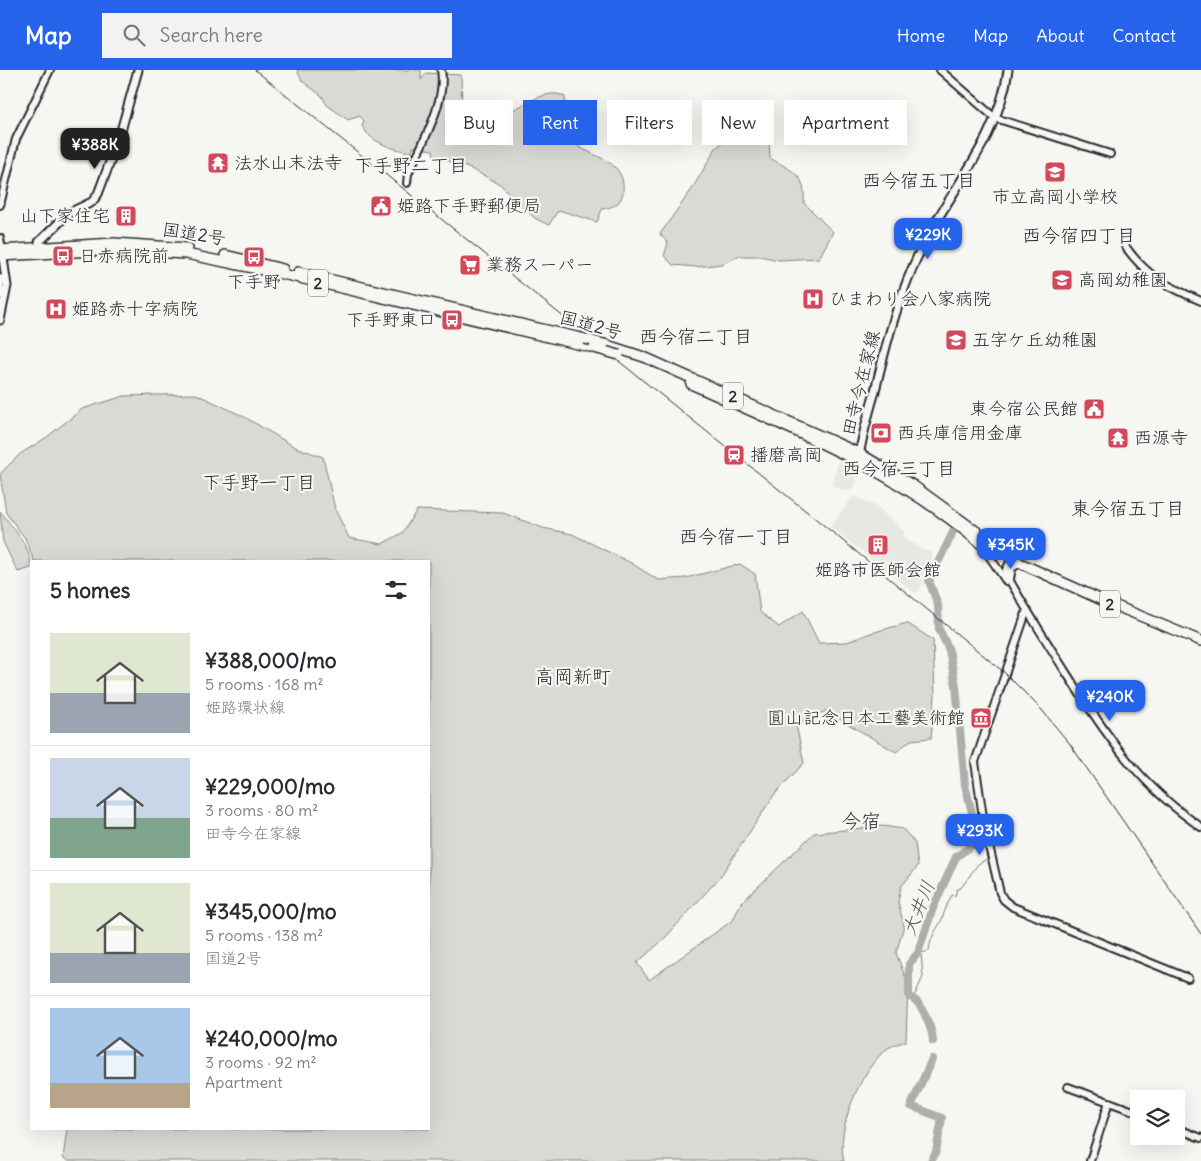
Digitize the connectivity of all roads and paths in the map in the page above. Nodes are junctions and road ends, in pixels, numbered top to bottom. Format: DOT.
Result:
graph roads {
  1 [pos="50,70"];
  2 [pos="138,70"];
  3 [pos="441,70"];
  4 [pos="940,70"];
  5 [pos="1008,70"];
  6 [pos="995,118"];
  7 [pos="1110,154"];
  8 [pos="407,183"];
  9 [pos="2,190"];
  10 [pos="0,205"];
  11 [pos="0,238"];
  12 [pos="1125,246"];
  13 [pos="39,248"];
  14 [pos="1,253"];
  15 [pos="0,278"];
  16 [pos="0,295"];
  17 [pos="1201,301"];
  18 [pos="0,317"];
  19 [pos="859,457"];
  20 [pos="980,544"];
  21 [pos="1016,561"];
  22 [pos="1027,610"];
  23 [pos="1201,641"];
  24 [pos="1201,827"];
  25 [pos="1188,978"];
  26 [pos="1068,1087"];
  27 [pos="1109,1102"];
  28 [pos="1130,1110"];
  29 [pos="1185,1132"];
  30 [pos="1201,1138"];
  31 [pos="1090,1161"];
  1 -- 9 [label="street"];
  2 -- 13 [label="main road"];
  3 -- 8 [label="street"];
  4 -- 6 [label="street"];
  5 -- 6 [label="main road, 田寺今在家線"];
  6 -- 7 [label="street"];
  6 -- 19 [label="main road, 田寺今在家線"];
  9 -- 10 [label="street"];
  11 -- 14 [label="street"];
  12 -- 17 [label="street"];
  13 -- 14 [label="highway, 国道2号 / 2"];
  13 -- 19 [label="highway, 国道2号 / 2, bridge"];
  14 -- 18 [label="main road"];
  14 -- 19 [label="highway, 国道2号 / 2, bridge"];
  15 -- 16 [label="street"];
  19 -- 20 [label="highway, 国道2号 / 2"];
  19 -- 21 [label="highway, 国道2号 / 2"];
  20 -- 22 [label="street"];
  21 -- 22 [label="street"];
  21 -- 23 [label="highway, 国道2号 / 2"];
  22 -- 24 [label="street"];
  22 -- 25 [label="street"];
  26 -- 27 [label="street"];
  27 -- 28 [label="street"];
  27 -- 31 [label="street"];
  29 -- 30 [label="street"];
}
